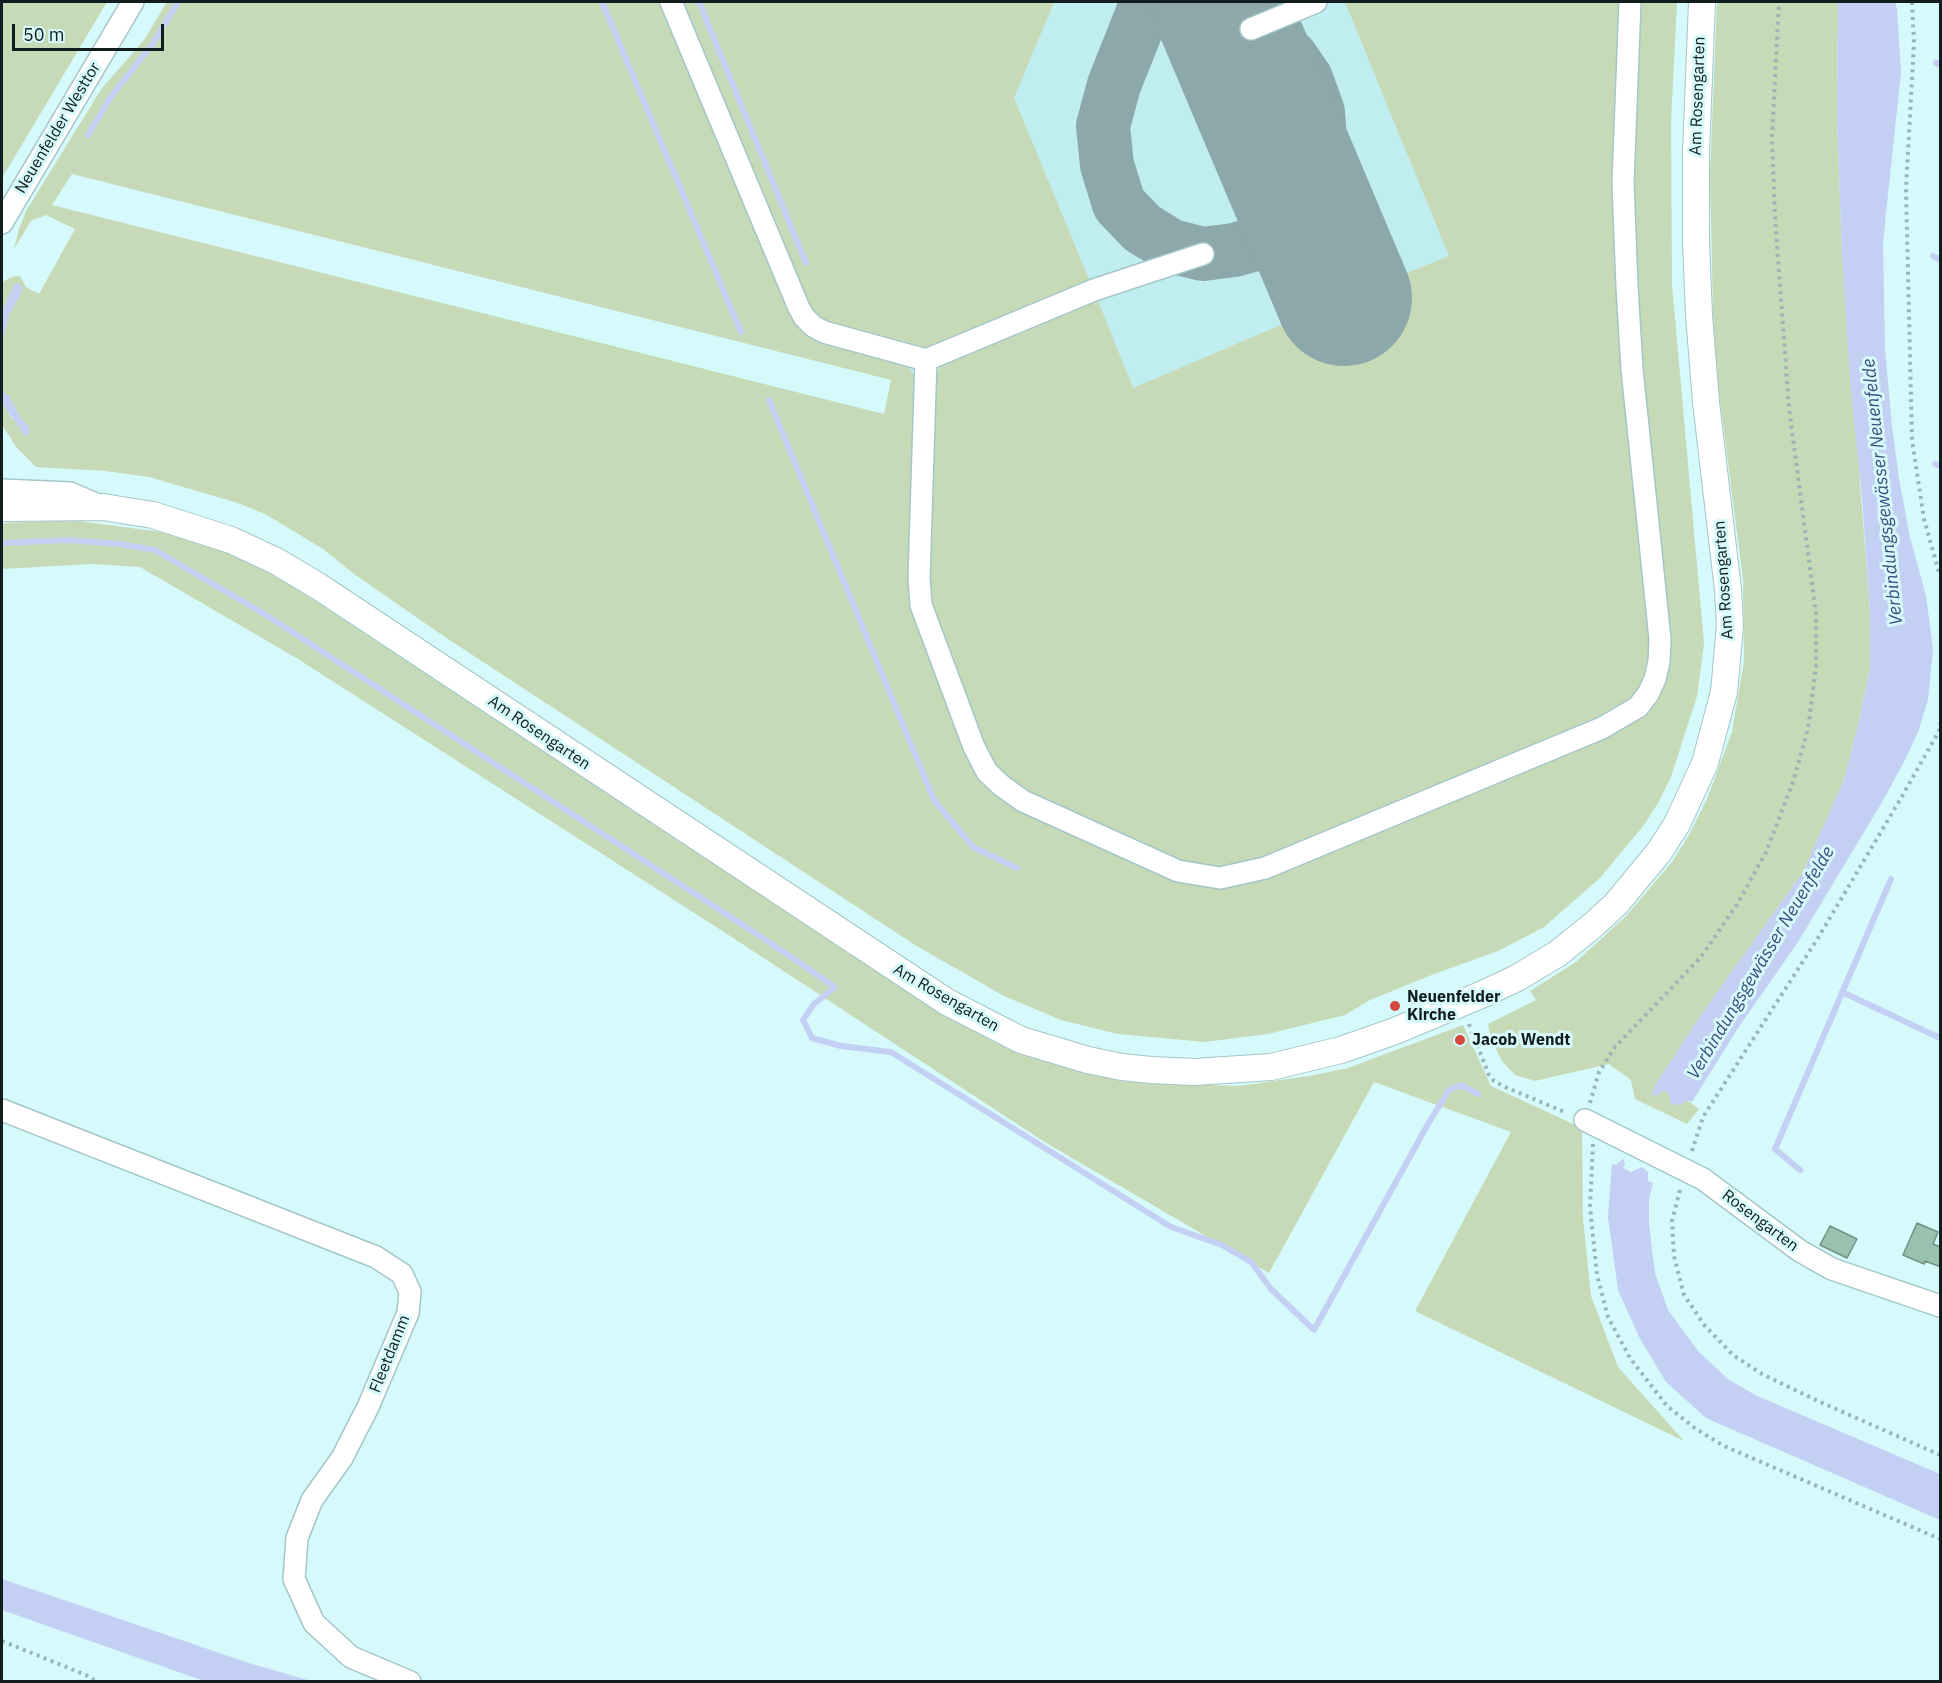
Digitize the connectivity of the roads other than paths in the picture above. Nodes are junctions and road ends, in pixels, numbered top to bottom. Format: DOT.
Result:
graph roads {
  1 [pos="133,2"];
  2 [pos="671,2"];
  3 [pos="1316,2"];
  4 [pos="1630,2"];
  5 [pos="1702,2"];
  6 [pos="1251,29"];
  7 [pos="2,223"];
  8 [pos="1203,254"];
  9 [pos="926,360"];
  10 [pos="2,490"];
  11 [pos="103,507"];
  12 [pos="2,508"];
  13 [pos="2,1110"];
  14 [pos="1591,1123"];
  15 [pos="1941,1306"];
  16 [pos="410,1682"];
  1 -- 7 [label="street, Neuenfelder Westtor"];
  2 -- 9 [label="street"];
  3 -- 6 [label="street"];
  4 -- 9 [label="street"];
  5 -- 11 [label="main road, Am Rosengarten"];
  8 -- 9 [label="street"];
  10 -- 11 [label="street"];
  11 -- 12 [label="main road, Am Rosengarten"];
  13 -- 16 [label="street, Fleetdamm"];
  14 -- 15 [label="street, Rosengarten"];
}
